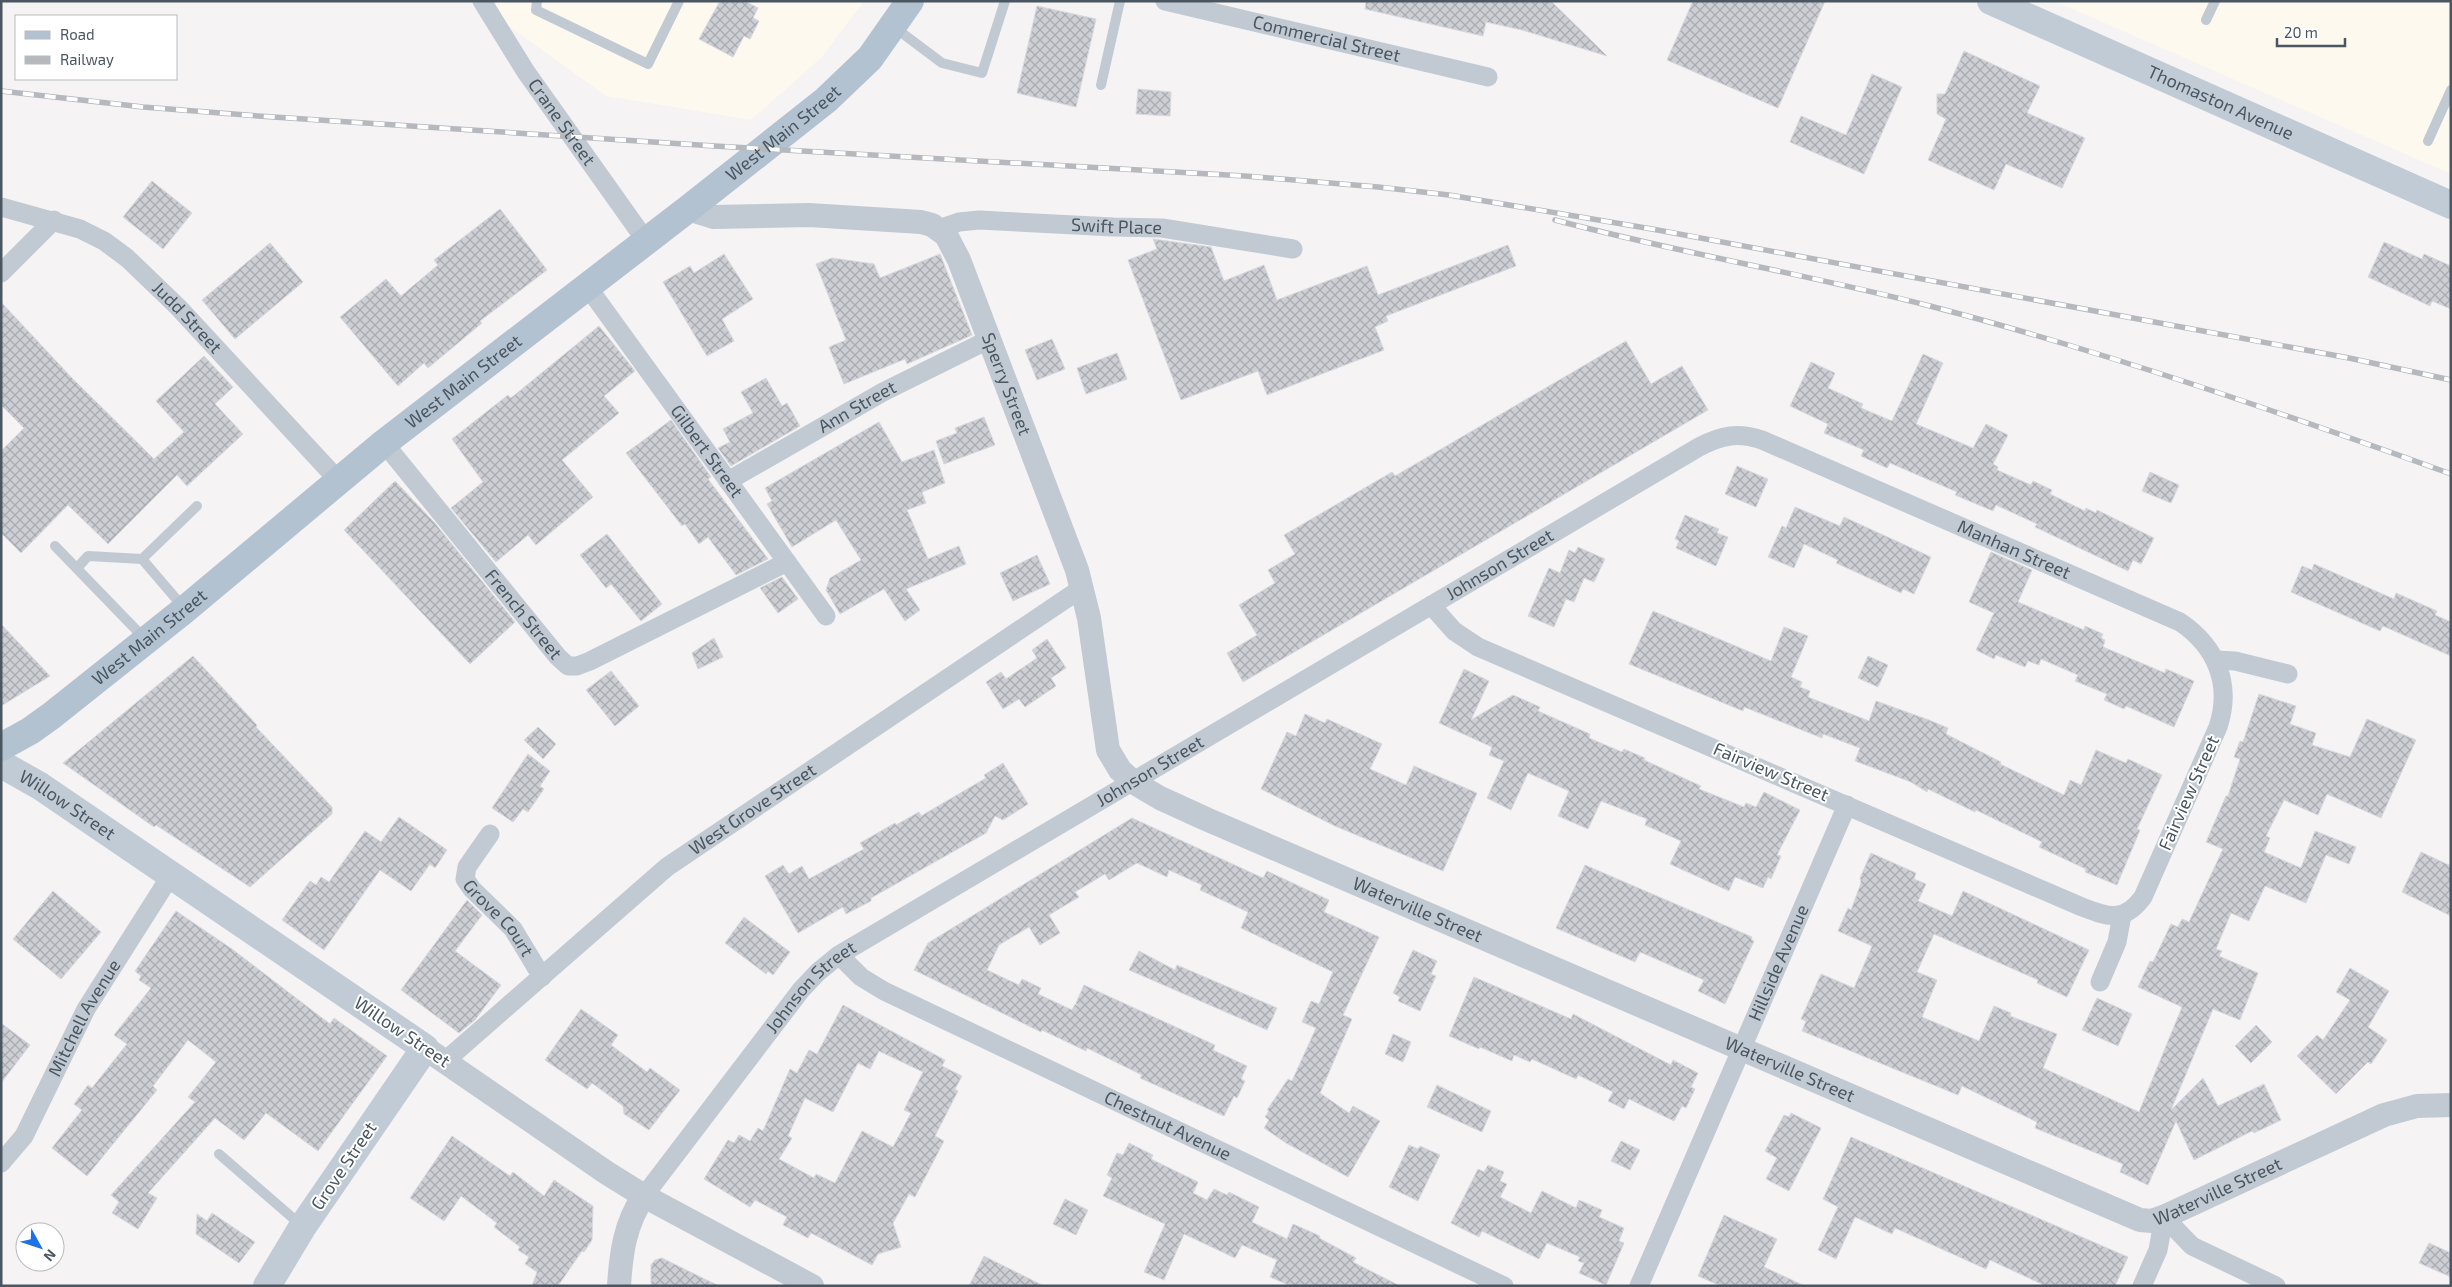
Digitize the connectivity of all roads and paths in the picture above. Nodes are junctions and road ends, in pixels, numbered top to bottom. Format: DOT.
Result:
graph roads {
  1 [pos="482,1"];
  2 [pos="537,1"];
  3 [pos="679,1"];
  4 [pos="910,1"];
  5 [pos="1005,1"];
  6 [pos="1120,1"];
  7 [pos="1165,1"];
  8 [pos="1991,1"];
  9 [pos="2215,1"];
  10 [pos="2206,20"];
  11 [pos="894,27"];
  12 [pos="1488,77"];
  13 [pos="1100,86"];
  14 [pos="2451,90"];
  15 [pos="2428,141"];
  16 [pos="2451,205"];
  17 [pos="1,207"];
  18 [pos="688,210"];
  19 [pos="54,220"];
  20 [pos="939,229"];
  21 [pos="646,242"];
  22 [pos="1293,249"];
  23 [pos="1,273"];
  24 [pos="588,286"];
  25 [pos="990,339"];
  26 [pos="1731,435"];
  27 [pos="384,443"];
  28 [pos="338,480"];
  29 [pos="728,481"];
  30 [pos="197,506"];
  31 [pos="55,546"];
  32 [pos="142,559"];
  33 [pos="787,562"];
  34 [pos="77,568"];
  35 [pos="1082,588"];
  36 [pos="1432,605"];
  37 [pos="185,609"];
  38 [pos="826,616"];
  39 [pos="146,640"];
  40 [pos="2215,660"];
  41 [pos="2288,674"];
  42 [pos="1,747"];
  43 [pos="1,764"];
  44 [pos="1133,782"];
  45 [pos="1848,805"];
  46 [pos="490,834"];
  47 [pos="171,875"];
  48 [pos="2122,915"];
  49 [pos="839,955"];
  50 [pos="542,977"];
  51 [pos="2100,982"];
  52 [pos="1741,1049"];
  53 [pos="435,1055"];
  54 [pos="2451,1105"];
  55 [pos="219,1154"];
  56 [pos="1,1163"];
  57 [pos="644,1196"];
  58 [pos="2164,1217"];
  59 [pos="303,1226"];
  60 [pos="267,1286"];
  61 [pos="620,1286"];
  62 [pos="812,1286"];
  63 [pos="1504,1286"];
  64 [pos="1638,1286"];
  65 [pos="2142,1286"];
  66 [pos="2276,1286"];
  1 -- 21 [label="street, Crane Street"];
  2 -- 3 [label="lane"];
  4 -- 11 [label="main road, West Main Street"];
  5 -- 11 [label="lane"];
  6 -- 13 [label="lane"];
  7 -- 12 [label="street, Commercial Street"];
  8 -- 16 [label="main road, Thomaston Avenue"];
  9 -- 10 [label="lane"];
  11 -- 18 [label="main road, West Main Street"];
  14 -- 15 [label="lane"];
  17 -- 19 [label="street, Judd Street"];
  18 -- 20 [label="street"];
  18 -- 21 [label="main road, West Main Street"];
  19 -- 23 [label="street"];
  19 -- 28 [label="street, Judd Street"];
  20 -- 22 [label="street, Swift Place"];
  20 -- 25 [label="street, Sperry Street"];
  21 -- 24 [label="main road, West Main Street"];
  24 -- 27 [label="main road, West Main Street"];
  24 -- 29 [label="street, Gilbert Street"];
  25 -- 29 [label="street, Ann Street"];
  25 -- 35 [label="street, Sperry Street"];
  26 -- 36 [label="street, Johnson Street"];
  26 -- 40 [label="street, Manhan Street"];
  27 -- 28 [label="main road, West Main Street"];
  27 -- 33 [label="street, French Street"];
  28 -- 37 [label="main road, West Main Street"];
  29 -- 33 [label="street, Gilbert Street"];
  30 -- 32 [label="lane"];
  31 -- 34 [label="lane"];
  32 -- 34 [label="lane"];
  32 -- 37 [label="lane"];
  33 -- 38 [label="street, Gilbert Street"];
  34 -- 39 [label="lane"];
  35 -- 44 [label="street, Sperry Street"];
  35 -- 50 [label="street, West Grove Street"];
  36 -- 44 [label="street, Johnson Street"];
  36 -- 45 [label="street, Fairview Street"];
  37 -- 39 [label="main road, West Main Street"];
  39 -- 42 [label="main road, West Main Street"];
  40 -- 41 [label="street"];
  40 -- 48 [label="street, Fairview Street"];
  43 -- 47 [label="main road, Willow Street"];
  44 -- 49 [label="street, Johnson Street"];
  44 -- 52 [label="street, Waterville Street"];
  45 -- 48 [label="street, Fairview Street"];
  45 -- 52 [label="street, Hillside Avenue"];
  46 -- 50 [label="street, Grove Court"];
  47 -- 53 [label="main road, Willow Street"];
  47 -- 56 [label="street, Mitchell Avenue"];
  48 -- 51 [label="street"];
  49 -- 57 [label="street, Johnson Street"];
  49 -- 63 [label="street, Chestnut Avenue"];
  50 -- 53 [label="street, West Grove Street"];
  52 -- 58 [label="street, Waterville Street"];
  52 -- 64 [label="street, Hillside Avenue"];
  53 -- 57 [label="street, Willow Street"];
  53 -- 59 [label="main road, Grove Street"];
  54 -- 58 [label="street, Waterville Street"];
  55 -- 59 [label="lane"];
  57 -- 61 [label="street"];
  57 -- 62 [label="street, Willow Street"];
  58 -- 65 [label="street"];
  58 -- 66 [label="street"];
  59 -- 60 [label="main road, Grove Street"];
}
